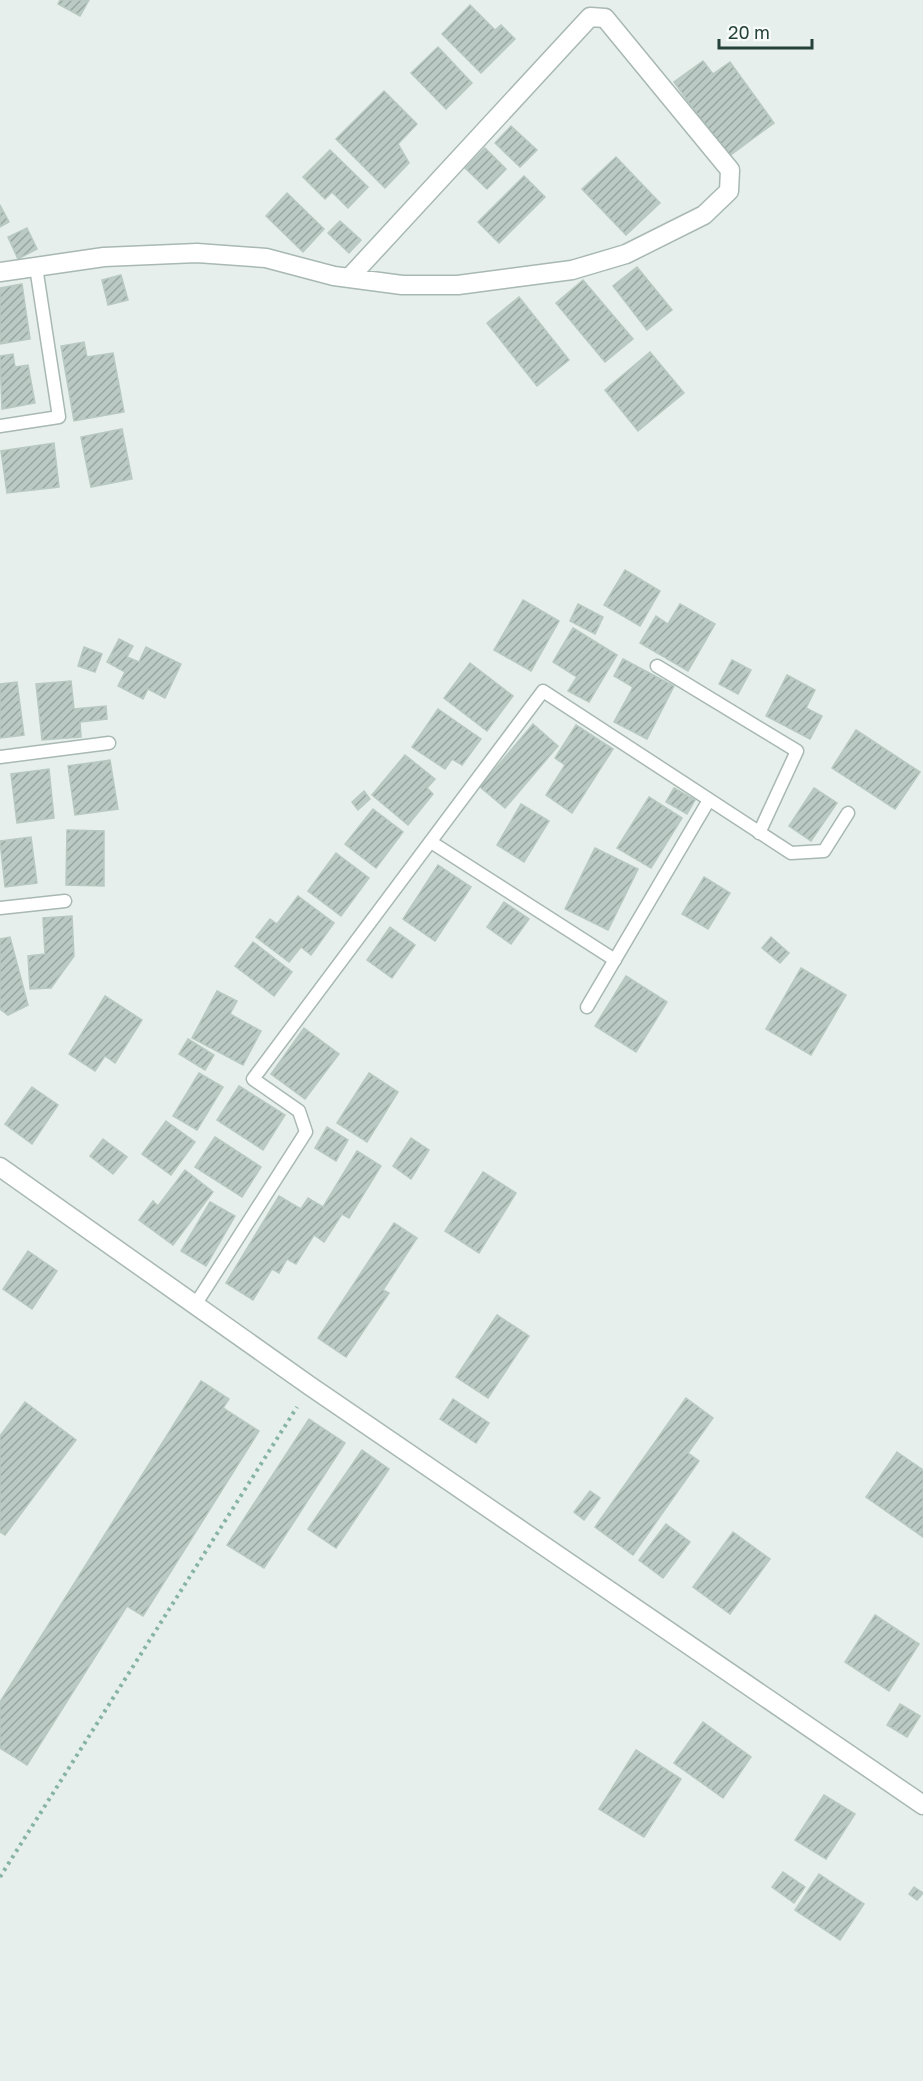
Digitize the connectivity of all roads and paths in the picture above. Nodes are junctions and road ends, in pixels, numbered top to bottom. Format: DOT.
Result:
graph roads {
  1 [pos="36,267"];
  2 [pos="0,273"];
  3 [pos="349,278"];
  4 [pos="0,426"];
  5 [pos="657,666"];
  6 [pos="109,743"];
  7 [pos="0,758"];
  8 [pos="709,800"];
  9 [pos="848,813"];
  10 [pos="759,832"];
  11 [pos="431,842"];
  12 [pos="65,901"];
  13 [pos="0,908"];
  14 [pos="615,960"];
  15 [pos="587,1007"];
  16 [pos="0,1167"];
  17 [pos="195,1305"];
  18 [pos="310,1386"];
  19 [pos="923,1805"];
  20 [pos="0,1877"];
  1 -- 2 [label="street"];
  1 -- 3 [label="street"];
  1 -- 4 [label="lane"];
  3 -- 3 [label="street"];
  5 -- 10 [label="lane"];
  6 -- 7 [label="lane"];
  8 -- 10 [label="lane"];
  8 -- 11 [label="lane"];
  8 -- 14 [label="lane"];
  9 -- 10 [label="lane"];
  11 -- 14 [label="lane"];
  11 -- 17 [label="lane"];
  12 -- 13 [label="lane"];
  14 -- 15 [label="lane"];
  16 -- 17 [label="street"];
  17 -- 18 [label="street"];
  18 -- 19 [label="street"];
  18 -- 20 [label="path"];
}
